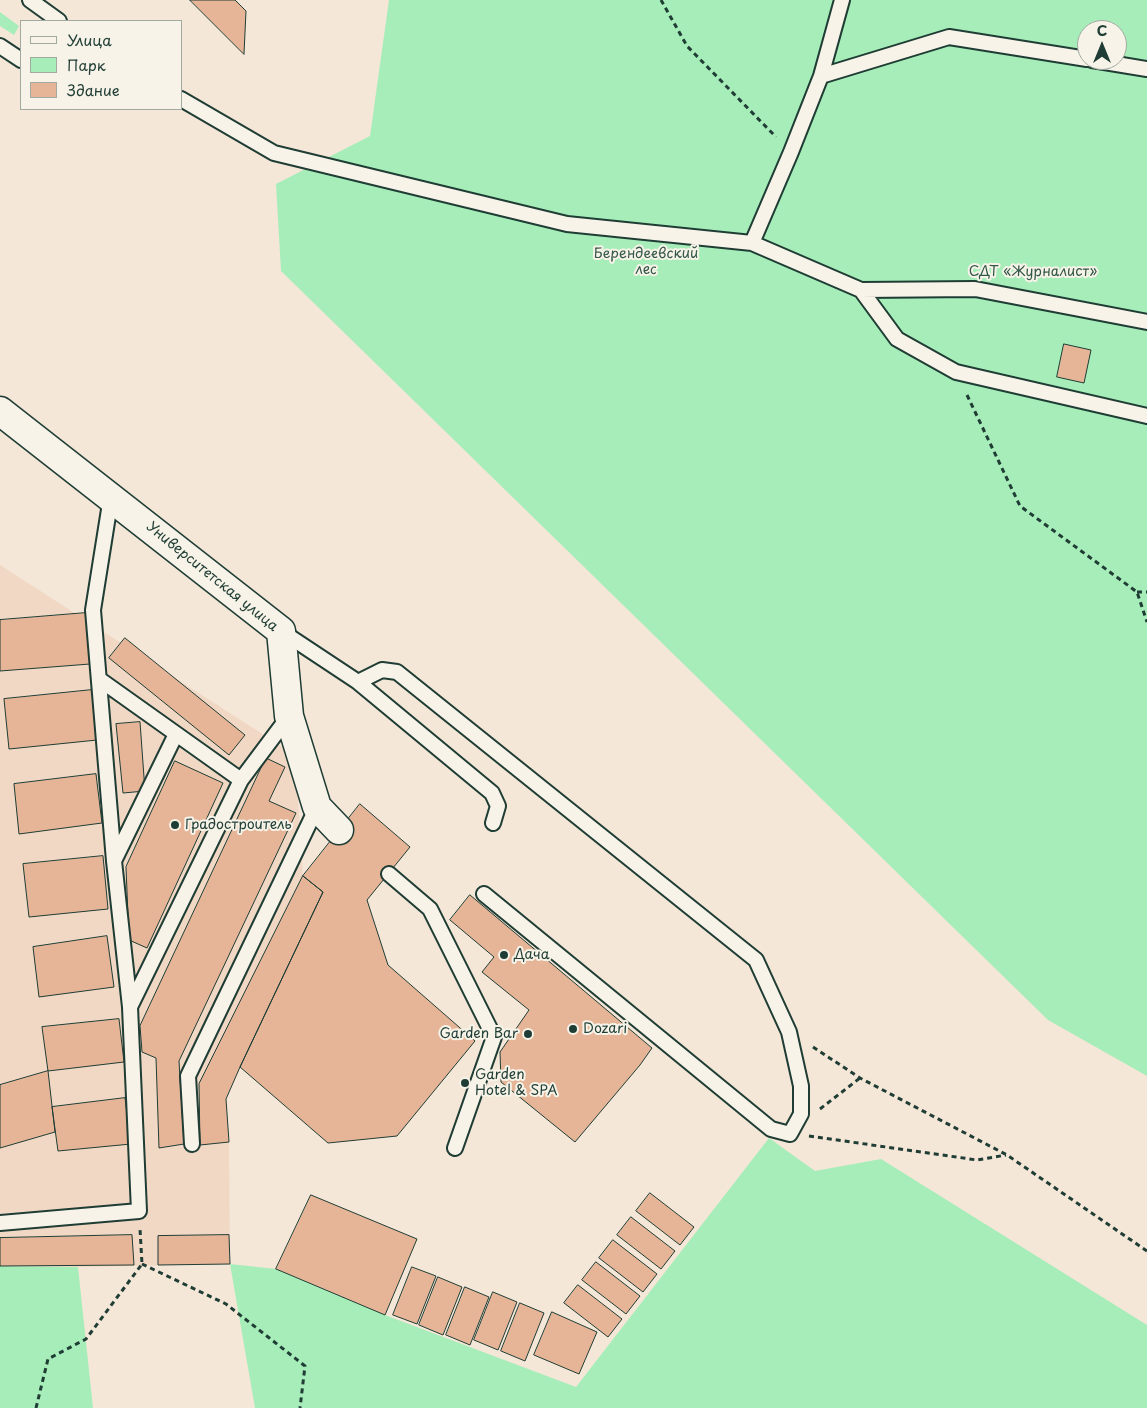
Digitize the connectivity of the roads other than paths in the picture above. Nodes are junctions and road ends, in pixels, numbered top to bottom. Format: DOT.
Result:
graph roads {
  1 [pos="30,0"];
  2 [pos="842,0"];
  3 [pos="58,20"];
  4 [pos="0,46"];
  5 [pos="1077,57"];
  6 [pos="20,59"];
  7 [pos="1127,66"];
  8 [pos="1147,69"];
  9 [pos="821,76"];
  10 [pos="182,100"];
  11 [pos="752,243"];
  12 [pos="861,290"];
  13 [pos="1147,322"];
  14 [pos="0,412"];
  15 [pos="1147,416"];
  16 [pos="112,498"];
  17 [pos="281,631"];
  18 [pos="99,679"];
  19 [pos="358,682"];
  20 [pos="289,716"];
  21 [pos="176,734"];
  22 [pos="241,780"];
  23 [pos="317,807"];
  24 [pos="493,823"];
  25 [pos="339,830"];
  26 [pos="114,860"];
  27 [pos="389,874"];
  28 [pos="484,894"];
  29 [pos="130,1008"];
  30 [pos="192,1144"];
  31 [pos="455,1148"];
  32 [pos="0,1222"];
  1 -- 3 [label="lane"];
  2 -- 9 [label="lane"];
  4 -- 6 [label="lane"];
  5 -- 9 [label="lane"];
  7 -- 8 [label="lane"];
  9 -- 11 [label="lane"];
  10 -- 11 [label="lane"];
  11 -- 12 [label="lane"];
  12 -- 13 [label="lane"];
  12 -- 15 [label="lane"];
  14 -- 16 [label="street, Университетская улица"];
  16 -- 17 [label="street, Университетская улица"];
  16 -- 18 [label="lane"];
  17 -- 19 [label="lane"];
  17 -- 20 [label="street, Университетская улица"];
  18 -- 21 [label="lane"];
  18 -- 26 [label="lane"];
  19 -- 24 [label="lane"];
  19 -- 28 [label="lane"];
  20 -- 22 [label="lane"];
  20 -- 23 [label="street, Университетская улица"];
  21 -- 22 [label="lane"];
  21 -- 26 [label="lane"];
  22 -- 29 [label="lane"];
  23 -- 25 [label="street, Университетская улица"];
  23 -- 30 [label="lane"];
  26 -- 29 [label="lane"];
  27 -- 31 [label="lane"];
  29 -- 32 [label="lane"];
}
